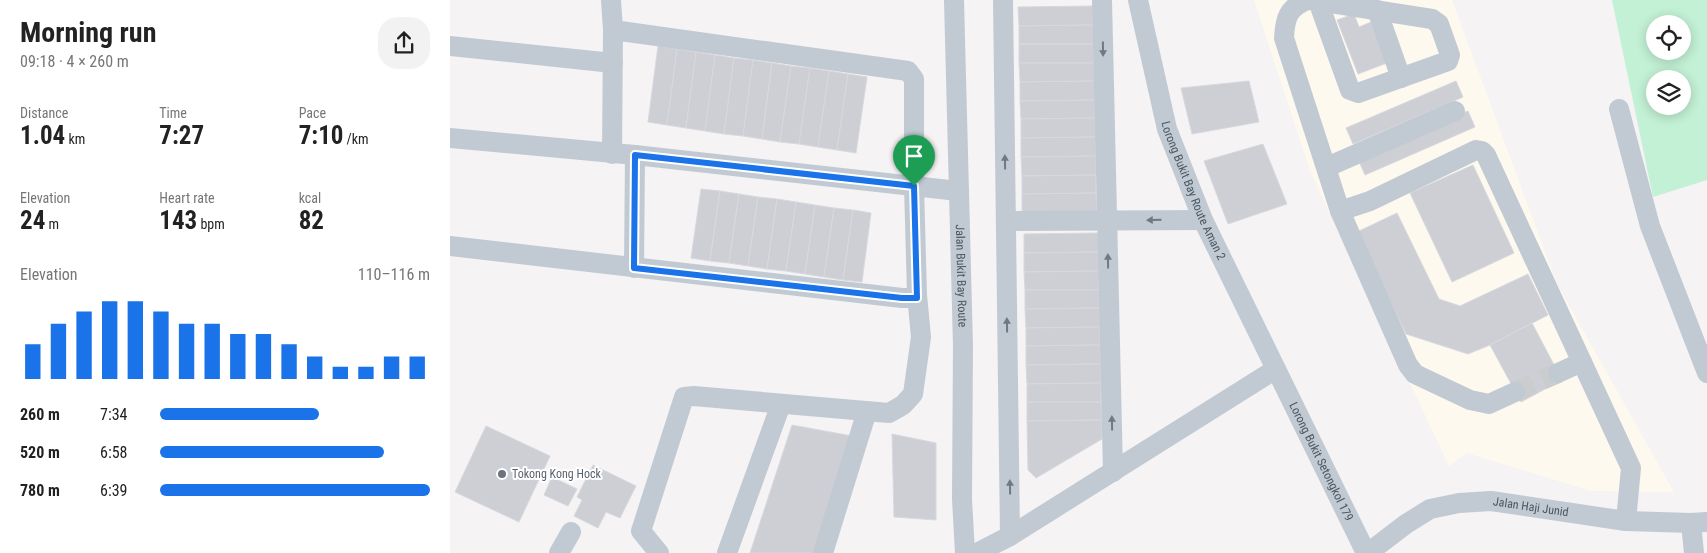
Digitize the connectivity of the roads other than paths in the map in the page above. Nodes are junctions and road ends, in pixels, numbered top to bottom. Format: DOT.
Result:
graph roads {
  1 [pos="611,0"];
  2 [pos="954,0"];
  3 [pos="1003,0"];
  4 [pos="1102,0"];
  5 [pos="1138,0"];
  6 [pos="1312,0"];
  7 [pos="1377,10"];
  8 [pos="613,30"];
  9 [pos="450,46"];
  10 [pos="613,63"];
  11 [pos="1401,78"];
  12 [pos="1619,109"];
  13 [pos="1454,111"];
  14 [pos="450,138"];
  15 [pos="612,154"];
  16 [pos="635,155"];
  17 [pos="1327,167"];
  18 [pos="914,186"];
  19 [pos="958,191"];
  20 [pos="1340,211"];
  21 [pos="1203,220"];
  22 [pos="1006,221"];
  23 [pos="1108,221"];
  24 [pos="450,246"];
  25 [pos="634,268"];
  26 [pos="917,298"];
  27 [pos="1703,349"];
  28 [pos="1582,362"];
  29 [pos="1276,369"];
  30 [pos="1558,373"];
  31 [pos="1707,373"];
  32 [pos="1515,392"];
  33 [pos="781,404"];
  34 [pos="867,411"];
  35 [pos="1113,472"];
  36 [pos="1626,521"];
  37 [pos="1699,522"];
  38 [pos="571,532"];
  39 [pos="1010,536"];
  40 [pos="1375,551"];
  41 [pos="559,553"];
  42 [pos="659,553"];
  43 [pos="727,553"];
  44 [pos="823,553"];
  45 [pos="964,553"];
  46 [pos="977,553"];
  47 [pos="1694,553"];
  1 -- 8 [label="street"];
  2 -- 19 [label="street, Jalan Bukit Bay Route"];
  22 -- 3 [label="street, one-way"];
  4 -- 23 [label="street, one-way"];
  5 -- 21 [label="street, Lorong Bukit Bay Route Aman 2"];
  6 -- 7 [label="street"];
  6 -- 11 [label="street"];
  6 -- 17 [label="street"];
  7 -- 11 [label="street"];
  7 -- 11 [label="street"];
  8 -- 10 [label="street"];
  8 -- 18 [label="street"];
  9 -- 10 [label="street"];
  10 -- 15 [label="street"];
  12 -- 27 [label="street"];
  13 -- 17 [label="street"];
  14 -- 15 [label="street"];
  15 -- 16 [label="street"];
  16 -- 18 [label="street"];
  16 -- 25 [label="street"];
  17 -- 20 [label="street"];
  18 -- 19 [label="street"];
  18 -- 26 [label="street"];
  19 -- 45 [label="street, Jalan Bukit Bay Route"];
  20 -- 28 [label="street"];
  20 -- 32 [label="street"];
  21 -- 23 [label="street, one-way"];
  21 -- 29 [label="street, Lorong Bukit Bay Route Aman 2"];
  22 -- 23 [label="street"];
  39 -- 22 [label="street, one-way"];
  35 -- 23 [label="street, one-way"];
  24 -- 25 [label="street"];
  25 -- 26 [label="street"];
  26 -- 34 [label="street"];
  27 -- 31 [label="street"];
  28 -- 30 [label="street"];
  28 -- 36 [label="street"];
  29 -- 35 [label="street"];
  29 -- 40 [label="street, Lorong Bukit Setongkol 179"];
  33 -- 34 [label="street"];
  33 -- 42 [label="street"];
  33 -- 43 [label="street"];
  34 -- 44 [label="street"];
  35 -- 39 [label="street"];
  36 -- 37 [label="street, Jalan Haji Junid"];
  36 -- 40 [label="street, Jalan Haji Junid"];
  37 -- 47 [label="street"];
  38 -- 41 [label="street"];
  39 -- 46 [label="street"];
}
